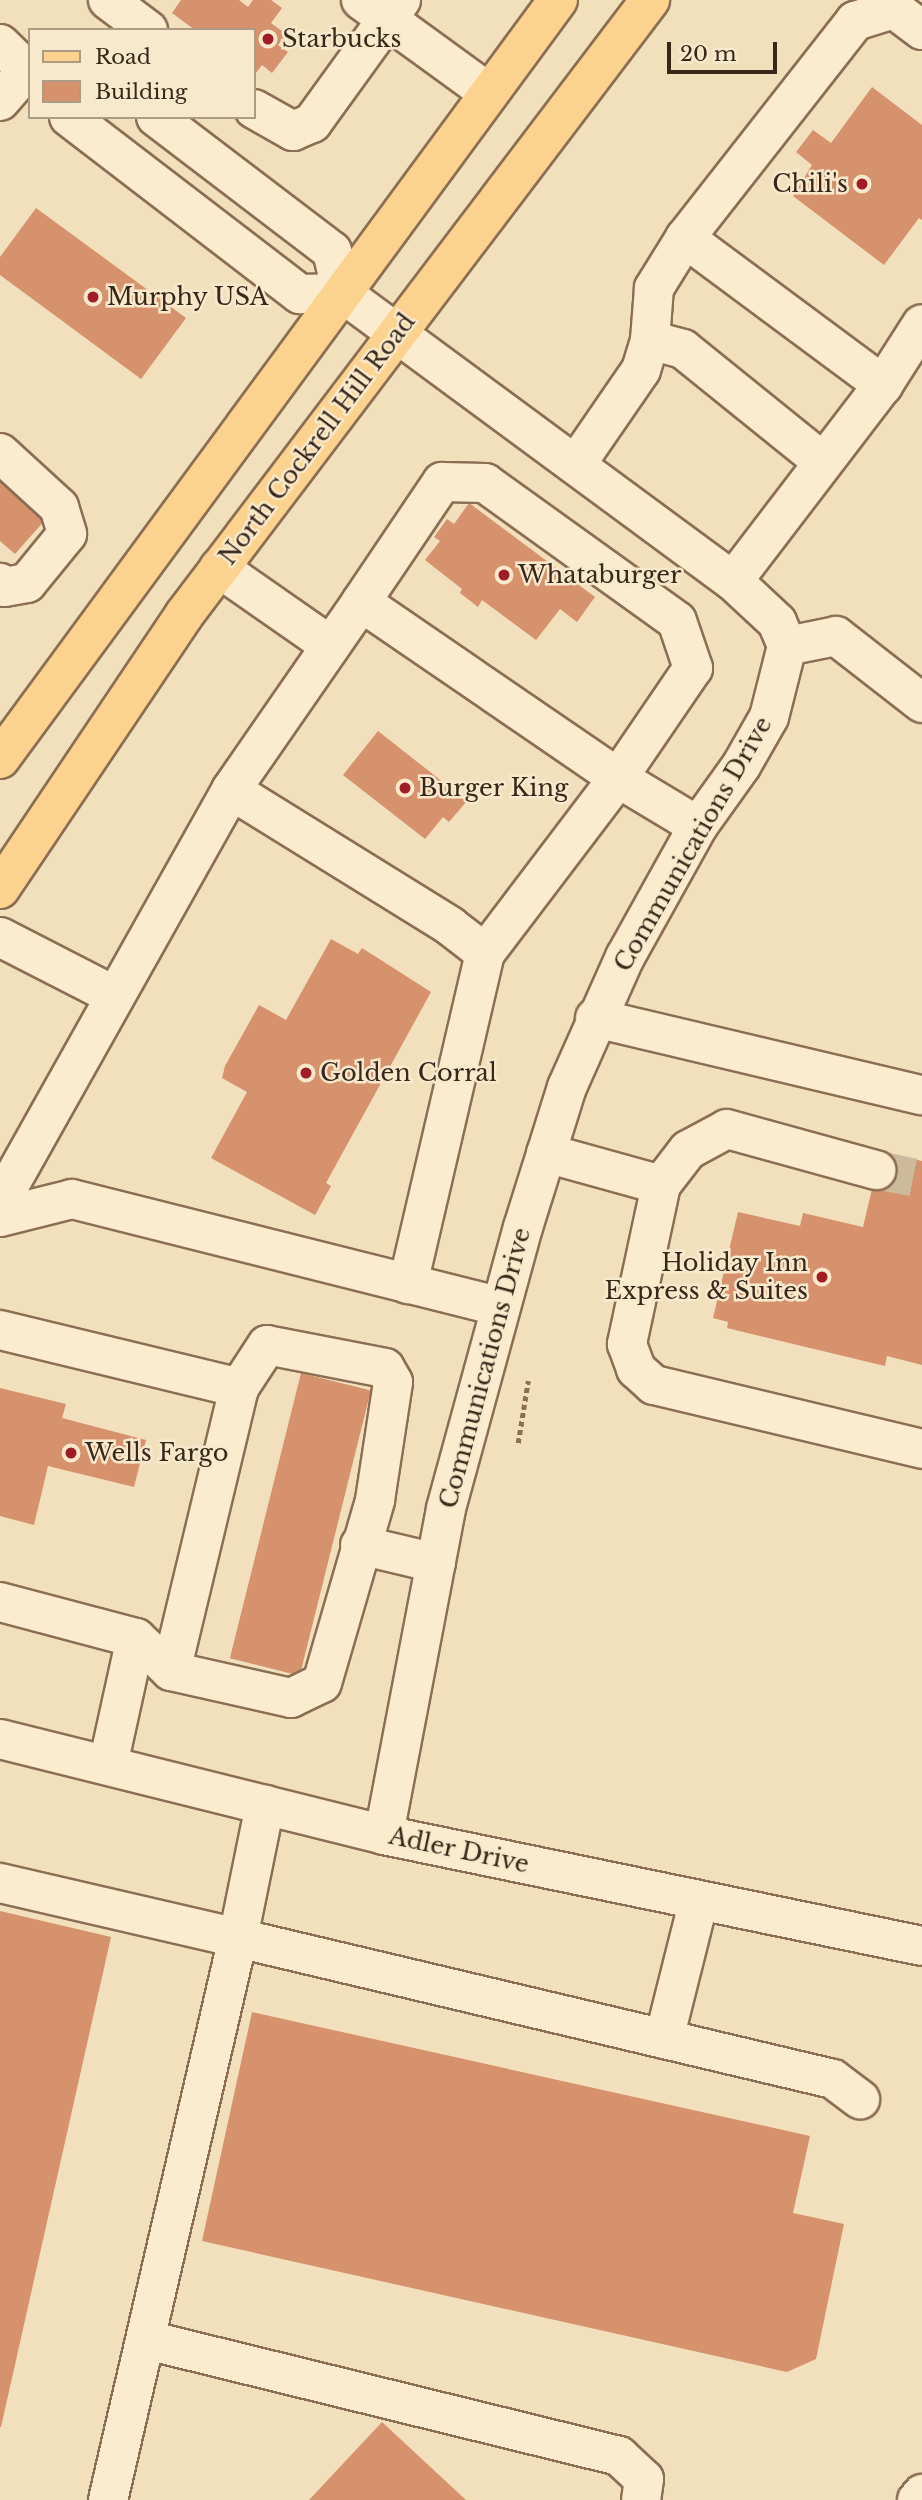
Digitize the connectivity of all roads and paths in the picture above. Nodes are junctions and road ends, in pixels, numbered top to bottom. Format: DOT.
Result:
graph roads {
  1 [pos="108,0"];
  2 [pos="558,0"];
  3 [pos="650,0"];
  4 [pos="383,6"];
  5 [pos="145,28"];
  6 [pos="922,30"];
  7 [pos="0,44"];
  8 [pos="28,70"];
  9 [pos="28,72"];
  10 [pos="489,93"];
  11 [pos="0,101"];
  12 [pos="256,110"];
  13 [pos="72,119"];
  14 [pos="159,119"];
  15 [pos="685,238"];
  16 [pos="342,293"];
  17 [pos="922,324"];
  18 [pos="397,333"];
  19 [pos="650,340"];
  20 [pos="883,385"];
  21 [pos="0,453"];
  22 [pos="823,462"];
  23 [pos="577,463"];
  24 [pos="219,568"];
  25 [pos="733,581"];
  26 [pos="0,583"];
  27 [pos="361,602"];
  28 [pos="331,646"];
  29 [pos="787,646"];
  30 [pos="922,703"];
  31 [pos="0,759"];
  32 [pos="618,778"];
  33 [pos="231,790"];
  34 [pos="698,826"];
  35 [pos="0,889"];
  36 [pos="0,937"];
  37 [pos="485,953"];
  38 [pos="115,996"];
  39 [pos="595,1018"];
  40 [pos="922,1095"];
  41 [pos="546,1153"];
  42 [pos="876,1170"];
  43 [pos="661,1185"];
  44 [pos="0,1202"];
  45 [pos="0,1217"];
  46 [pos="408,1284"];
  47 [pos="501,1307"];
  48 [pos="0,1330"];
  49 [pos="528,1381"];
  50 [pos="239,1388"];
  51 [pos="518,1443"];
  52 [pos="922,1449"];
  53 [pos="360,1545"];
  54 [pos="436,1563"];
  55 [pos="0,1602"];
  56 [pos="136,1638"];
  57 [pos="171,1671"];
  58 [pos="0,1739"];
  59 [pos="108,1765"];
  60 [pos="265,1805"];
  61 [pos="384,1835"];
  62 [pos="0,1883"];
  63 [pos="699,1900"];
  64 [pos="238,1938"];
  65 [pos="922,1946"];
  66 [pos="664,2039"];
  67 [pos="860,2099"];
  68 [pos="147,2340"];
  69 [pos="922,2494"];
  70 [pos="108,2500"];
  71 [pos="640,2500"];
  72 [pos="917,2500"];
  1 -- 5 [label="street"];
  2 -- 10 [label="main road"];
  3 -- 18 [label="main road, North Cockrell Hill Road"];
  4 -- 10 [label="street"];
  4 -- 12 [label="street"];
  6 -- 15 [label="street"];
  7 -- 8 [label="street"];
  9 -- 11 [label="street"];
  10 -- 16 [label="main road"];
  13 -- 16 [label="street"];
  14 -- 16 [label="street"];
  15 -- 19 [label="street"];
  15 -- 20 [label="street"];
  16 -- 18 [label="street"];
  16 -- 31 [label="main road"];
  17 -- 20 [label="street"];
  18 -- 23 [label="street"];
  18 -- 24 [label="main road, North Cockrell Hill Road"];
  19 -- 22 [label="street"];
  19 -- 23 [label="street"];
  20 -- 22 [label="street"];
  21 -- 26 [label="street"];
  22 -- 25 [label="street"];
  23 -- 25 [label="street"];
  24 -- 28 [label="street"];
  24 -- 35 [label="main road, North Cockrell Hill Road"];
  25 -- 29 [label="street"];
  27 -- 28 [label="street"];
  27 -- 32 [label="street"];
  27 -- 32 [label="street"];
  28 -- 33 [label="street"];
  29 -- 30 [label="street"];
  29 -- 34 [label="street, Communications Drive"];
  32 -- 34 [label="street"];
  32 -- 37 [label="street"];
  33 -- 37 [label="street"];
  33 -- 38 [label="street"];
  34 -- 39 [label="street, Communications Drive"];
  36 -- 38 [label="street"];
  37 -- 46 [label="street"];
  38 -- 44 [label="street"];
  39 -- 40 [label="street"];
  39 -- 41 [label="street, Communications Drive"];
  41 -- 43 [label="street"];
  41 -- 47 [label="street, Communications Drive"];
  42 -- 43 [label="street"];
  43 -- 52 [label="street"];
  45 -- 46 [label="street"];
  46 -- 47 [label="street"];
  47 -- 54 [label="street, Communications Drive"];
  48 -- 50 [label="street"];
  49 -- 51 [label="path"];
  50 -- 53 [label="street"];
  50 -- 57 [label="street"];
  53 -- 54 [label="street"];
  53 -- 57 [label="street"];
  54 -- 61 [label="street, Communications Drive"];
  55 -- 56 [label="street"];
  56 -- 57 [label="street"];
  56 -- 59 [label="street"];
  58 -- 59 [label="street, Adler Drive"];
  59 -- 60 [label="street, Adler Drive"];
  60 -- 61 [label="street, Adler Drive"];
  60 -- 64 [label="street"];
  61 -- 63 [label="street, Adler Drive"];
  62 -- 64 [label="street"];
  63 -- 65 [label="street, Adler Drive"];
  63 -- 66 [label="street"];
  64 -- 66 [label="street"];
  64 -- 68 [label="street"];
  66 -- 67 [label="street"];
  68 -- 70 [label="street"];
  68 -- 71 [label="street"];
  69 -- 72 [label="street"];
}
